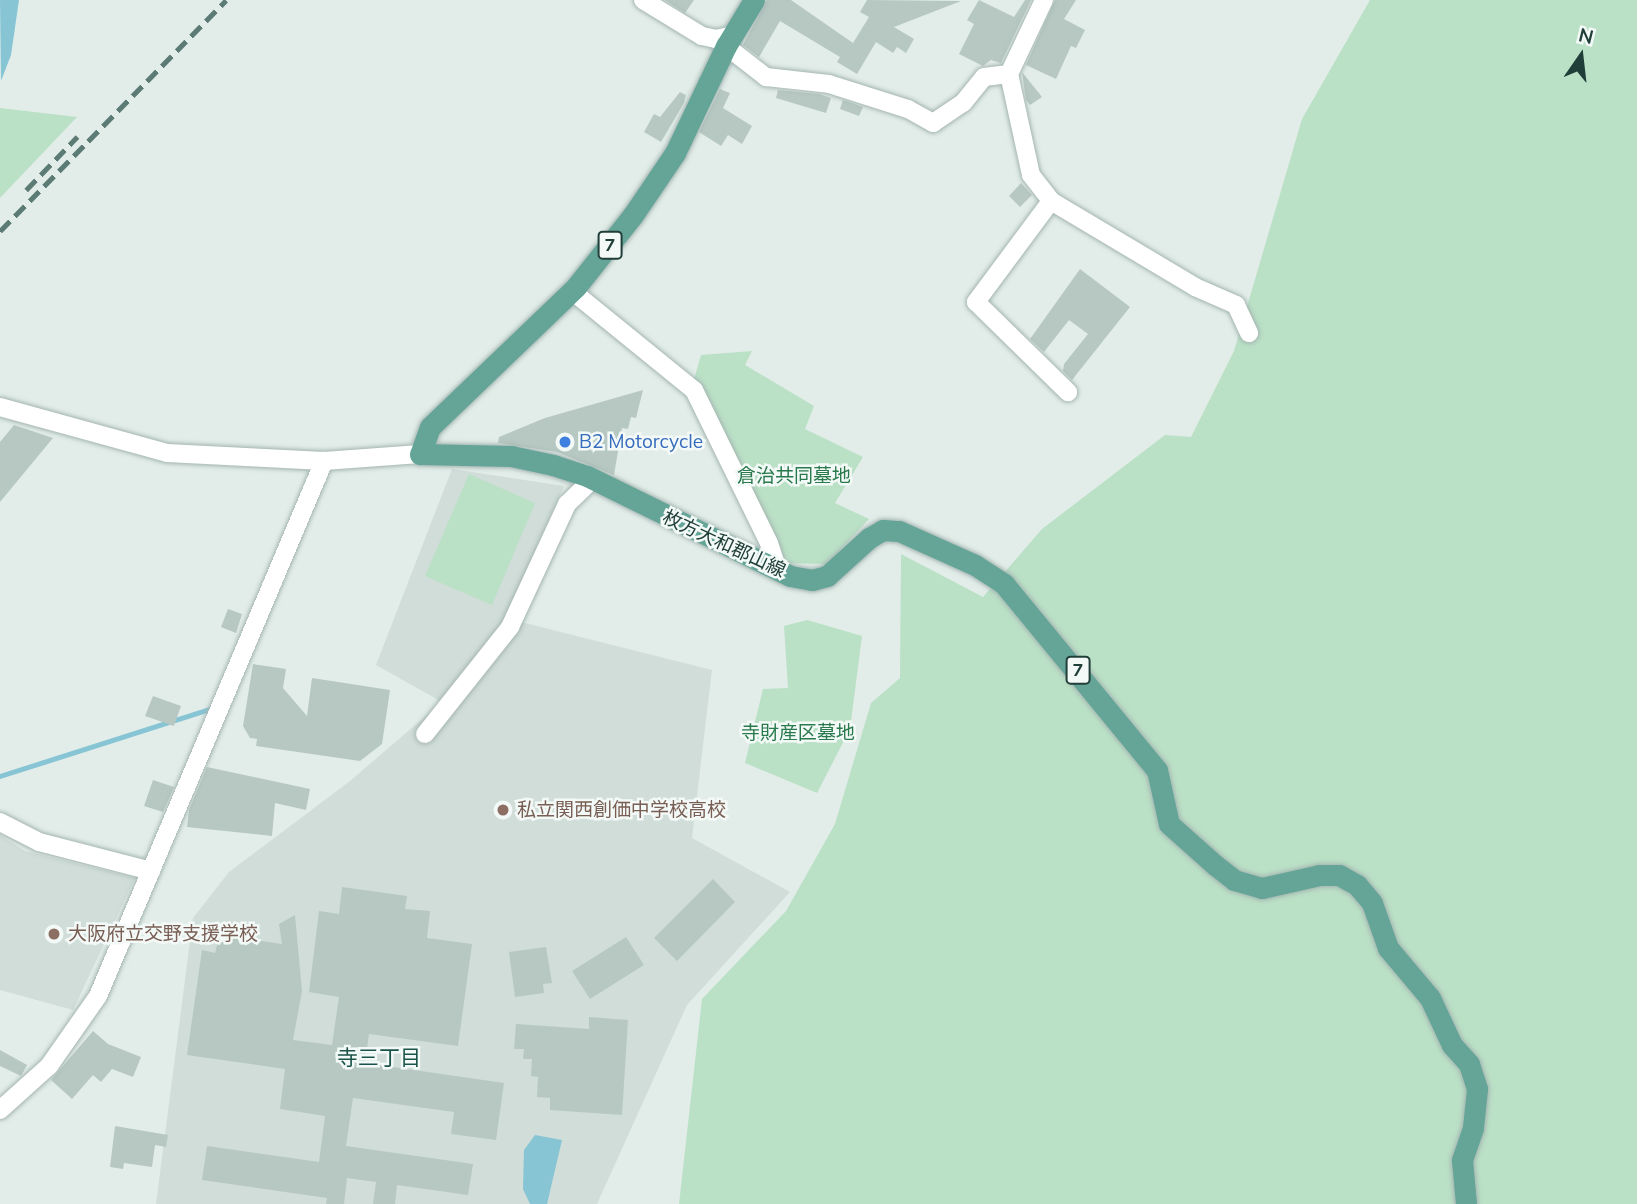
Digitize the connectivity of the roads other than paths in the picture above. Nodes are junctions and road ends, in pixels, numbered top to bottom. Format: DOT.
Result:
graph roads {
  1 [pos="754,0"];
  2 [pos="1045,0"];
  3 [pos="654,3"];
  4 [pos="729,40"];
  5 [pos="1009,74"];
  6 [pos="1051,201"];
  7 [pos="572,291"];
  8 [pos="1249,333"];
  9 [pos="1068,392"];
  10 [pos="0,407"];
  11 [pos="420,454"];
  12 [pos="324,461"];
  13 [pos="593,480"];
  14 [pos="778,571"];
  15 [pos="425,734"];
  16 [pos="0,822"];
  17 [pos="151,871"];
  18 [pos="0,1110"];
  19 [pos="1466,1204"];
  1 -- 4 [label="main road, 7"];
  2 -- 5 [label="street"];
  3 -- 4 [label="street"];
  4 -- 5 [label="street"];
  4 -- 7 [label="main road, 7"];
  5 -- 6 [label="street"];
  6 -- 8 [label="street"];
  6 -- 9 [label="street"];
  7 -- 11 [label="main road, 7"];
  7 -- 14 [label="street"];
  10 -- 12 [label="street"];
  11 -- 12 [label="street"];
  11 -- 13 [label="main road, 枚方大和郡山線 / 7"];
  12 -- 17 [label="street"];
  13 -- 14 [label="main road, 枚方大和郡山線 / 7"];
  13 -- 15 [label="street"];
  14 -- 19 [label="main road, 枚方大和郡山線 / 7"];
  16 -- 17 [label="street"];
  17 -- 18 [label="street"];
}
